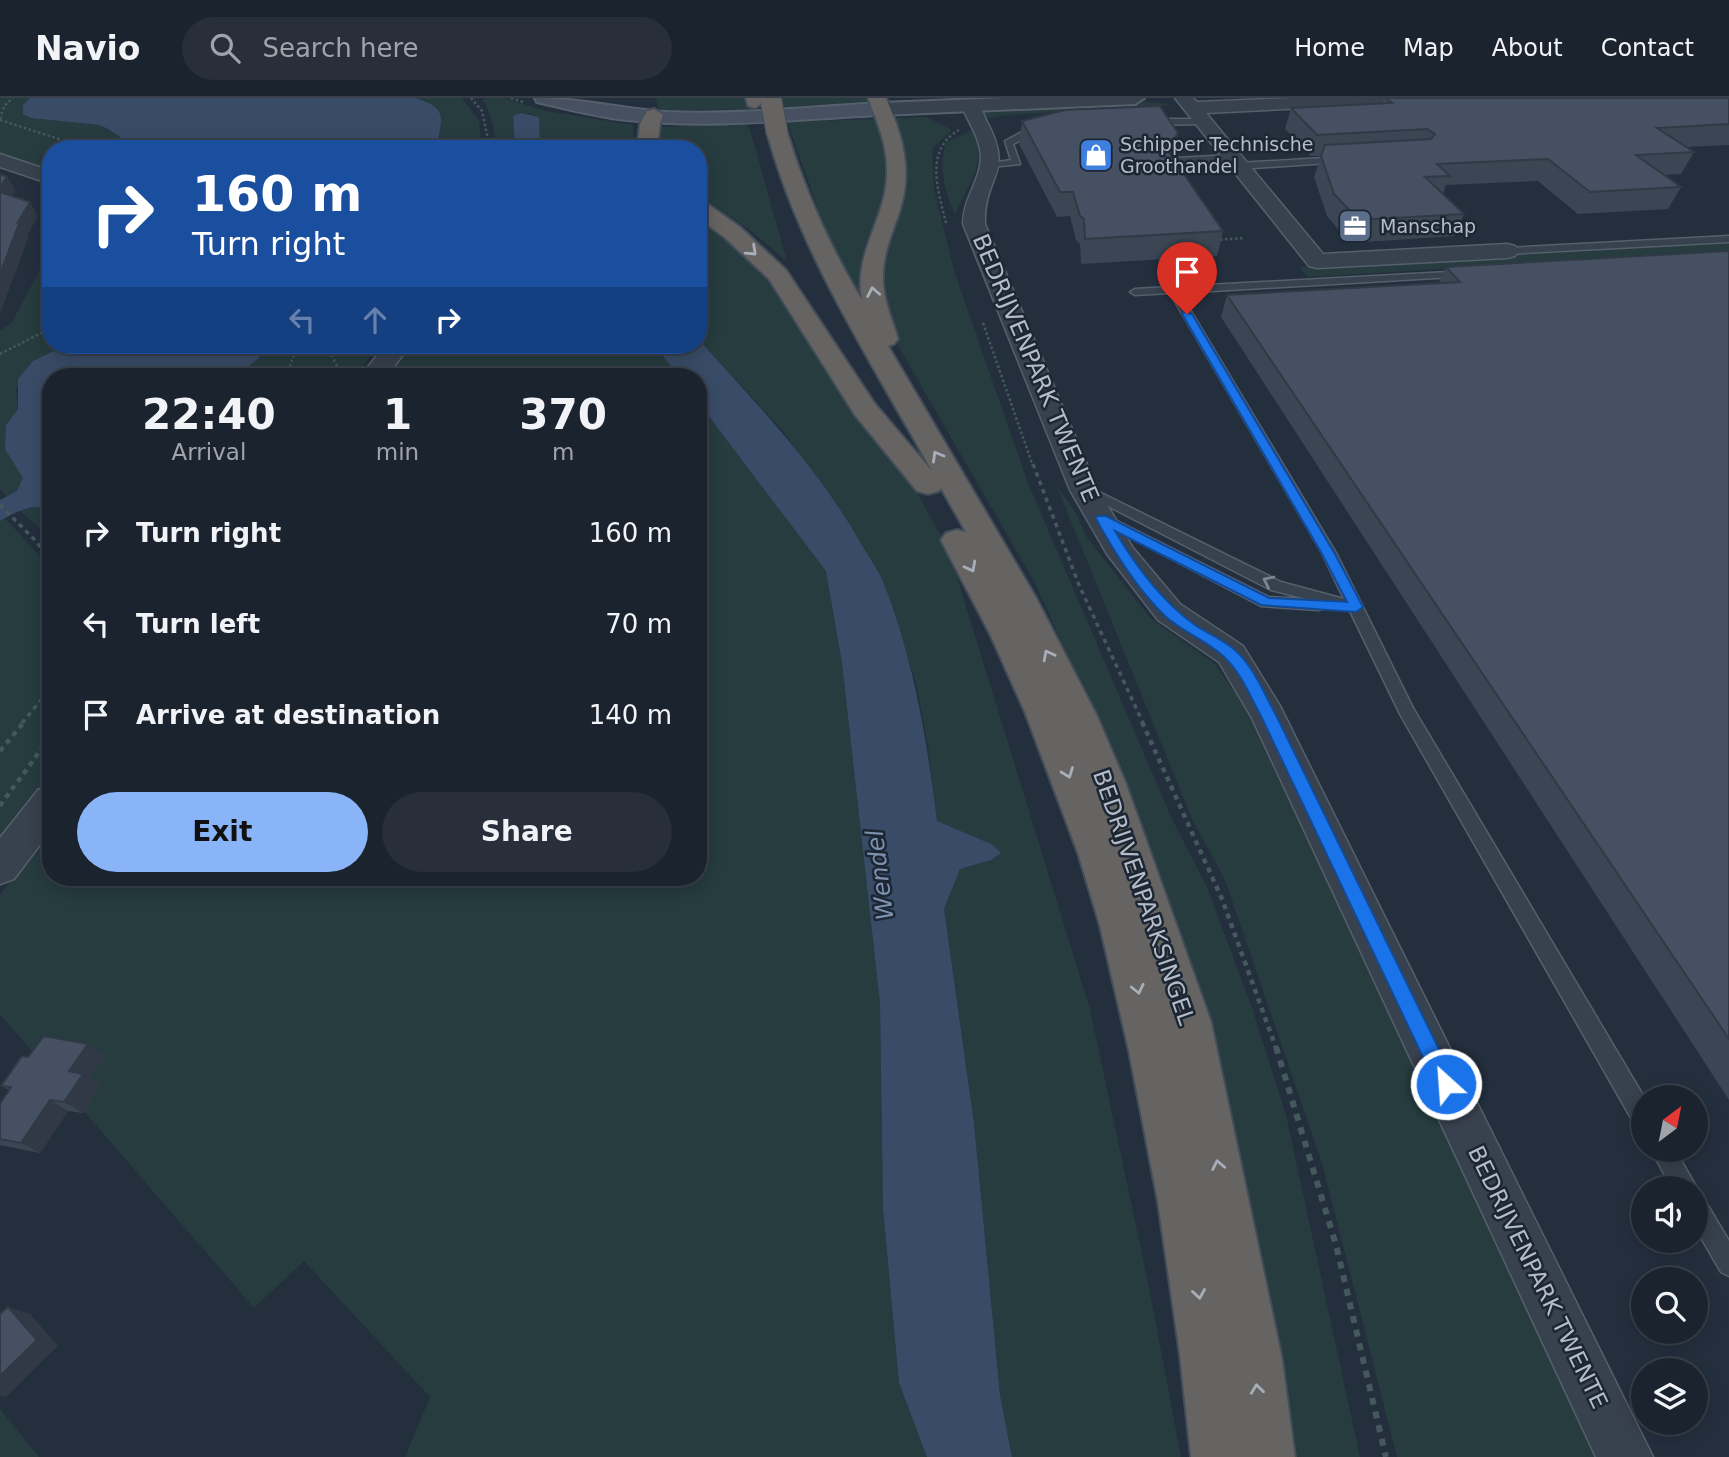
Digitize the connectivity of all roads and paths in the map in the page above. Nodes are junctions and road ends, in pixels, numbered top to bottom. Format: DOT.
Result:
graph roads {
  1 [pos="13,98"];
  2 [pos="472,98"];
  3 [pos="544,98"];
  4 [pos="1135,98"];
  5 [pos="1406,98"];
  6 [pos="763,100"];
  7 [pos="879,104"];
  8 [pos="970,105"];
  9 [pos="645,109"];
  10 [pos="1196,113"];
  11 [pos="0,120"];
  12 [pos="1142,123"];
  13 [pos="1059,127"];
  14 [pos="1174,127"];
  15 [pos="768,133"];
  16 [pos="66,140"];
  17 [pos="488,140"];
  18 [pos="648,140"];
  19 [pos="1174,159"];
  20 [pos="1233,159"];
  21 [pos="0,160"];
  22 [pos="1350,160"];
  23 [pos="990,164"];
  24 [pos="42,174"];
  25 [pos="707,214"];
  26 [pos="1245,238"];
  27 [pos="1729,239"];
  28 [pos="1207,241"];
  29 [pos="1507,251"];
  30 [pos="1479,273"];
  31 [pos="1173,290"];
  32 [pos="1135,292"];
  33 [pos="42,333"];
  34 [pos="0,354"];
  35 [pos="391,354"];
  36 [pos="380,368"];
  37 [pos="894,382"];
  38 [pos="928,485"];
  39 [pos="1093,504"];
  40 [pos="0,505"];
  41 [pos="42,550"];
  42 [pos="1356,607"];
  43 [pos="42,699"];
  44 [pos="42,749"];
  45 [pos="0,751"];
  46 [pos="0,806"];
  47 [pos="42,813"];
  48 [pos="1192,828"];
  49 [pos="0,867"];
  50 [pos="1631,1096"];
  51 [pos="1708,1228"];
  52 [pos="1729,1264"];
  53 [pos="1220,1457"];
  54 [pos="1266,1457"];
  55 [pos="1386,1457"];
  56 [pos="1625,1457"];
  1 -- 11 [label="path"];
  2 -- 17 [label="path"];
  3 -- 9 [label="main road"];
  4 -- 8 [label="street"];
  5 -- 10 [label="street"];
  6 -- 15 [label="highway"];
  7 -- 8 [label="street"];
  7 -- 9 [label="main road"];
  37 -- 7 [label="highway, one-way"];
  8 -- 23 [label="street"];
  9 -- 18 [label="highway"];
  10 -- 12 [label="lane"];
  10 -- 14 [label="lane"];
  10 -- 20 [label="street"];
  11 -- 16 [label="path"];
  13 -- 23 [label="lane"];
  15 -- 37 [label="highway, BEDRIJVENPARKSINGEL"];
  15 -- 38 [label="highway"];
  19 -- 20 [label="lane"];
  20 -- 22 [label="lane"];
  20 -- 29 [label="street"];
  21 -- 24 [label="street"];
  23 -- 39 [label="street, BEDRIJVENPARK TWENTE"];
  25 -- 38 [label="highway, one-way"];
  26 -- 28 [label="path"];
  27 -- 29 [label="lane"];
  30 -- 31 [label="lane"];
  31 -- 32 [label="lane"];
  31 -- 42 [label="lane"];
  33 -- 34 [label="path"];
  35 -- 36 [label="street"];
  54 -- 37 [label="highway, BEDRIJVENPARKSINGEL, one-way"];
  38 -- 53 [label="highway, BEDRIJVENPARKSINGEL, one-way"];
  42 -- 39 [label="lane, one-way"];
  39 -- 42 [label="lane"];
  39 -- 56 [label="street, BEDRIJVENPARK TWENTE"];
  40 -- 41 [label="path"];
  42 -- 50 [label="lane"];
  43 -- 45 [label="path"];
  44 -- 46 [label="path"];
  47 -- 49 [label="street"];
  48 -- 55 [label="path"];
  51 -- 52 [label="lane"];
}
